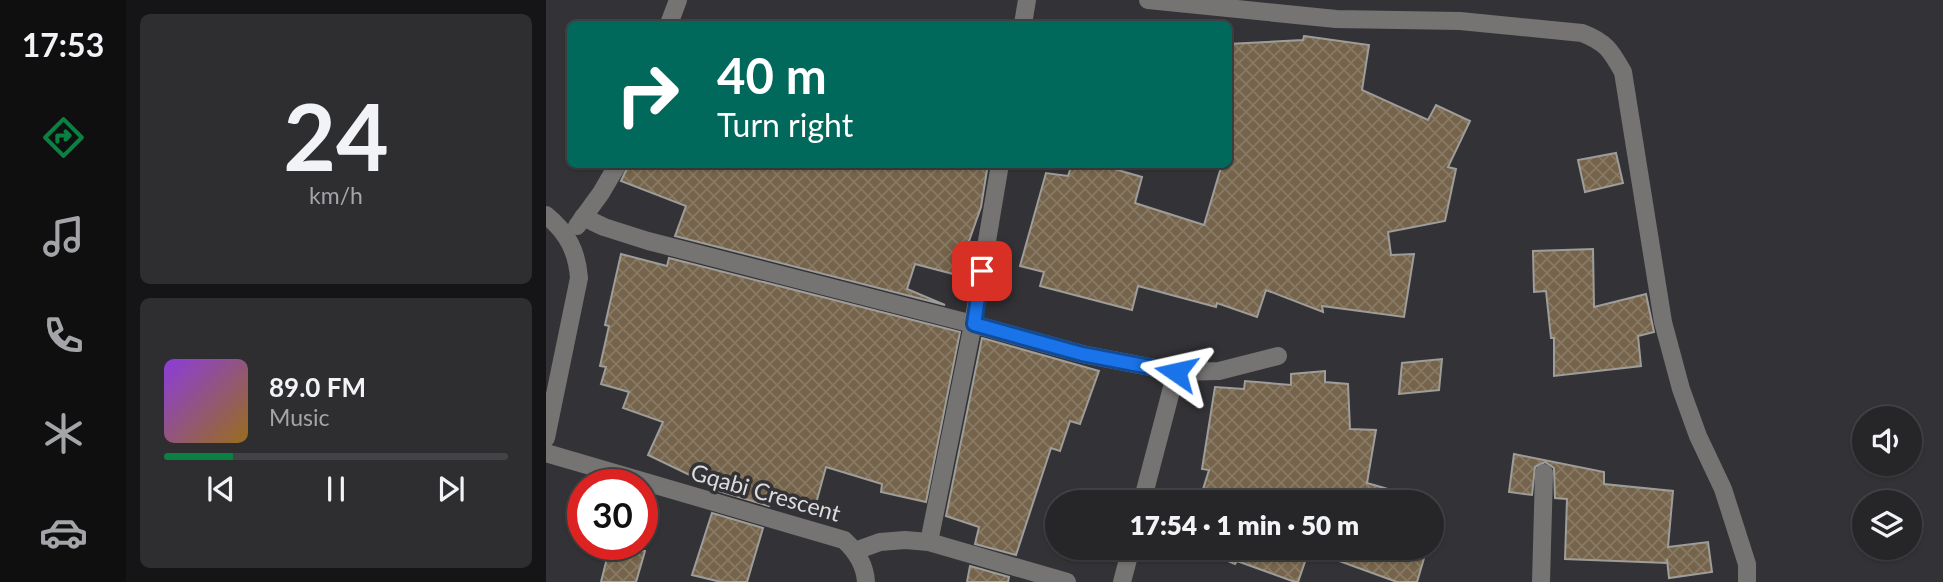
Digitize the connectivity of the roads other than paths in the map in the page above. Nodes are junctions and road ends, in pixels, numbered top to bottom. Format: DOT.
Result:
graph roads {
  1 [pos="678,0"];
  2 [pos="1027,0"];
  3 [pos="1147,0"];
  4 [pos="669,21"];
  5 [pos="1024,21"];
  6 [pos="616,168"];
  7 [pos="999,168"];
  8 [pos="546,215"];
  9 [pos="583,217"];
  10 [pos="568,239"];
  11 [pos="974,324"];
  12 [pos="1278,356"];
  13 [pos="1176,372"];
  14 [pos="546,438"];
  15 [pos="546,453"];
  16 [pos="1544,472"];
  17 [pos="1145,490"];
  18 [pos="929,542"];
  19 [pos="855,551"];
  20 [pos="1128,560"];
  21 [pos="866,582"];
  22 [pos="1068,582"];
  23 [pos="1122,582"];
  24 [pos="1541,582"];
  25 [pos="1747,582"];
  1 -- 4 [label="street"];
  2 -- 5 [label="street"];
  3 -- 25 [label="street"];
  6 -- 9 [label="street"];
  7 -- 11 [label="street"];
  8 -- 10 [label="street"];
  9 -- 10 [label="street"];
  9 -- 11 [label="street"];
  10 -- 14 [label="street"];
  11 -- 13 [label="street"];
  11 -- 18 [label="street"];
  12 -- 13 [label="street"];
  13 -- 17 [label="street"];
  15 -- 19 [label="street, Gqabi Crescent"];
  16 -- 24 [label="street"];
  18 -- 19 [label="street"];
  18 -- 22 [label="street"];
  19 -- 21 [label="street, Gqabi Crescent"];
  20 -- 23 [label="street"];
}
